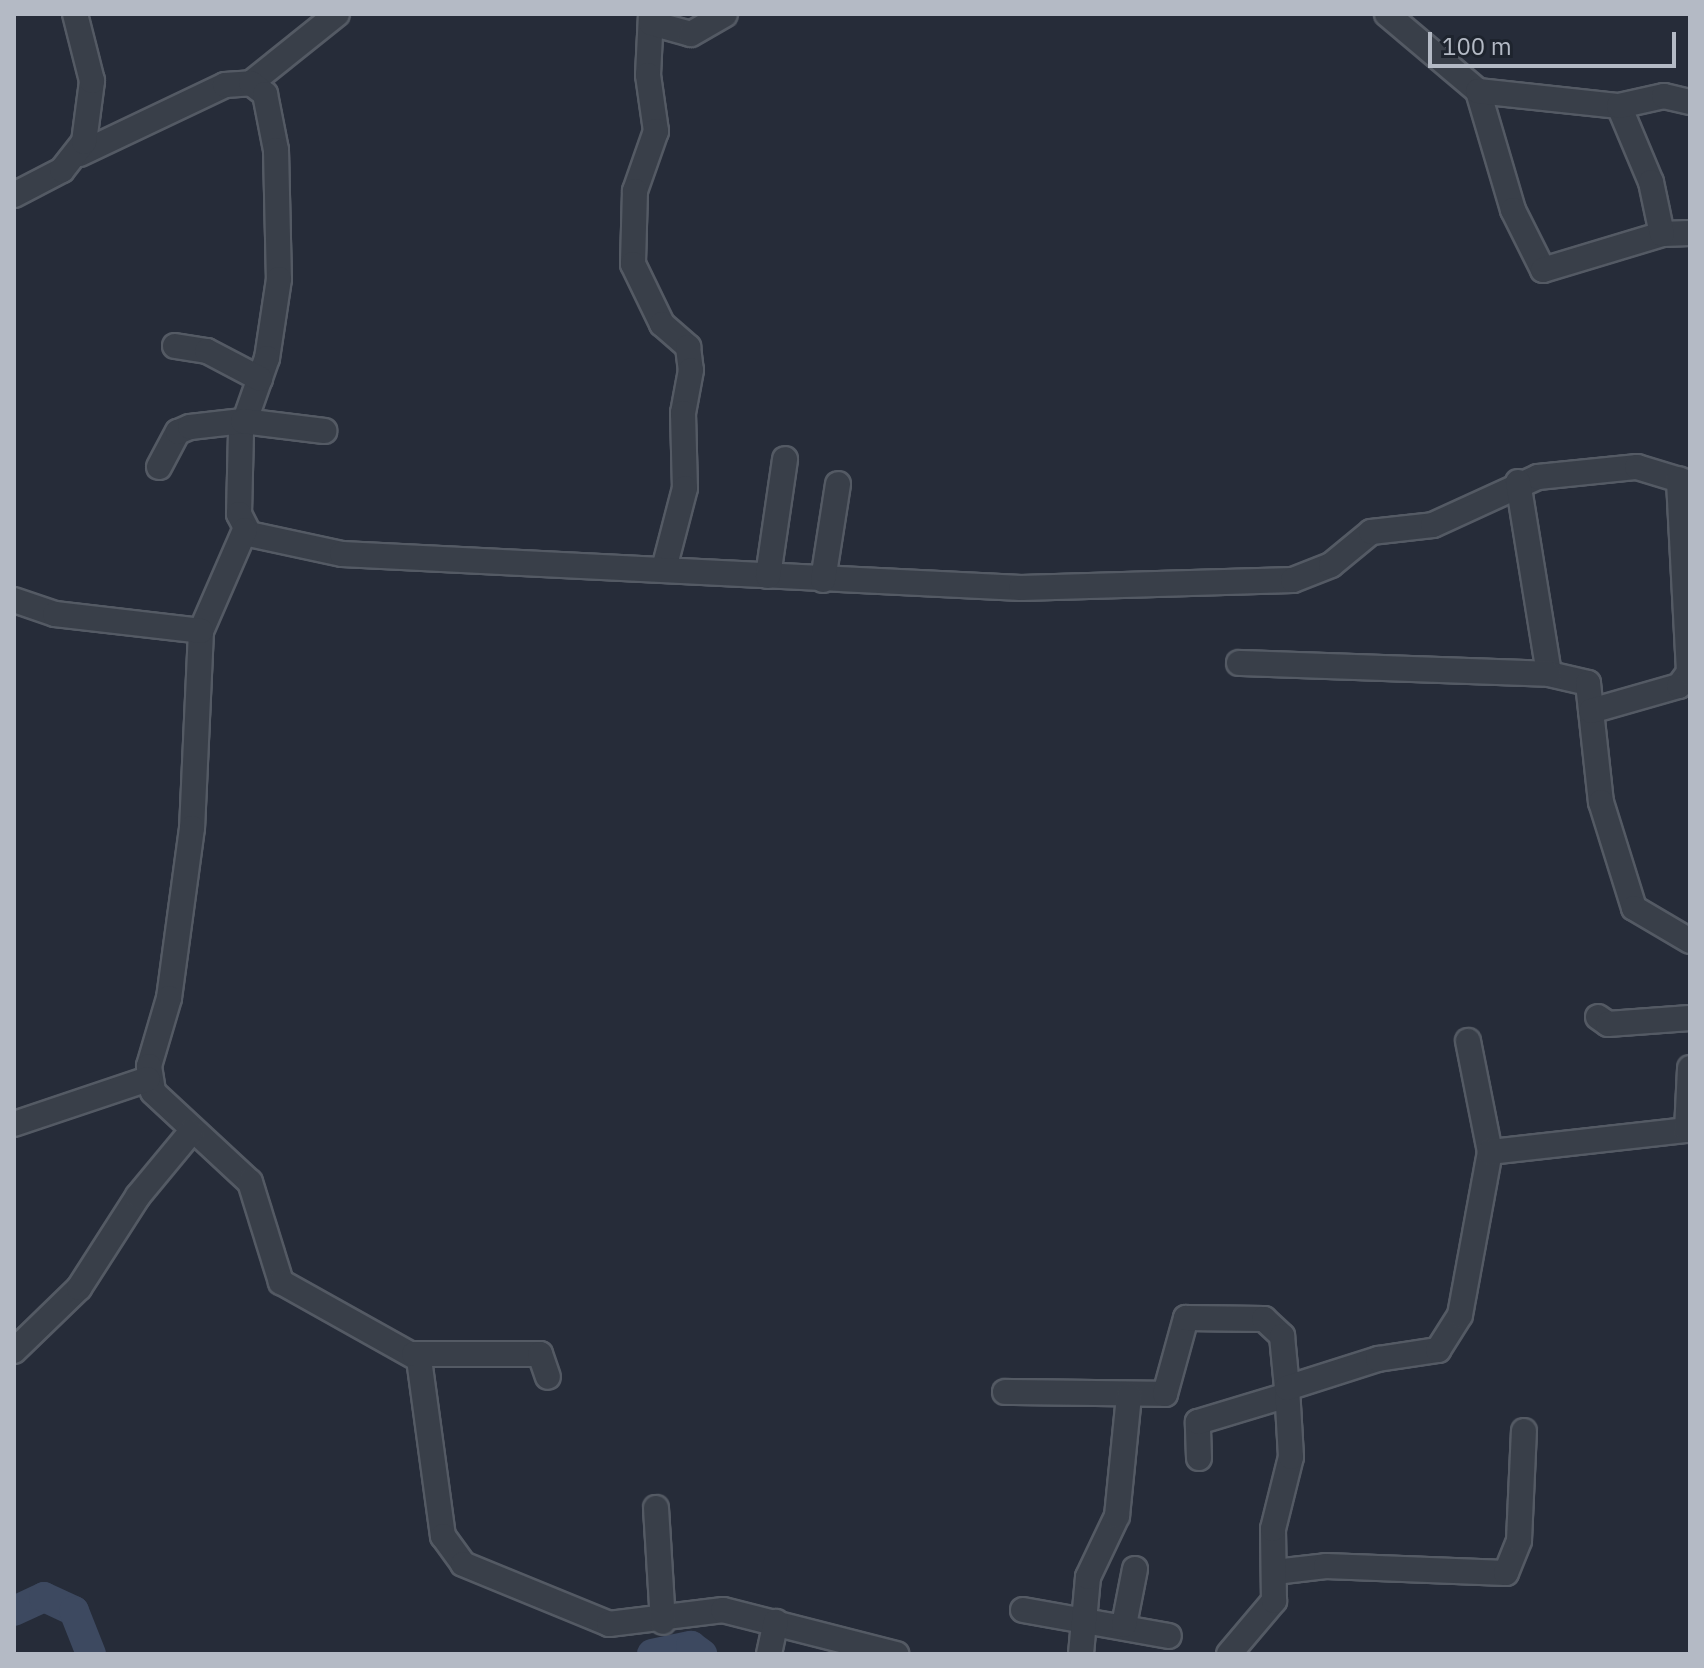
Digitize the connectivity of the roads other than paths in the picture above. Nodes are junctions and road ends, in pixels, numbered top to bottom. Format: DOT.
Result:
graph roads {
  1 [pos="75,14"];
  2 [pos="337,14"];
  3 [pos="725,14"];
  4 [pos="1387,14"];
  5 [pos="651,18"];
  6 [pos="251,83"];
  7 [pos="1478,91"];
  8 [pos="1690,102"];
  9 [pos="1619,106"];
  10 [pos="80,154"];
  11 [pos="14,195"];
  12 [pos="1690,233"];
  13 [pos="1662,234"];
  14 [pos="175,346"];
  15 [pos="260,379"];
  16 [pos="243,421"];
  17 [pos="324,431"];
  18 [pos="785,459"];
  19 [pos="159,467"];
  20 [pos="1684,481"];
  21 [pos="1518,482"];
  22 [pos="838,484"];
  23 [pos="245,530"];
  24 [pos="665,565"];
  25 [pos="768,576"];
  26 [pos="823,580"];
  27 [pos="14,600"];
  28 [pos="201,631"];
  29 [pos="1239,663"];
  30 [pos="1549,674"];
  31 [pos="1591,711"];
  32 [pos="1690,941"];
  33 [pos="1598,1017"];
  34 [pos="1690,1018"];
  35 [pos="1468,1041"];
  36 [pos="1690,1068"];
  37 [pos="148,1079"];
  38 [pos="14,1124"];
  39 [pos="1689,1130"];
  40 [pos="191,1132"];
  41 [pos="1490,1152"];
  42 [pos="14,1351"];
  43 [pos="414,1354"];
  44 [pos="548,1377"];
  45 [pos="1005,1392"];
  46 [pos="1286,1392"];
  47 [pos="1129,1396"];
  48 [pos="1524,1431"];
  49 [pos="1199,1458"];
  50 [pos="656,1508"];
  51 [pos="1135,1569"];
  52 [pos="1275,1572"];
  53 [pos="1023,1610"];
  54 [pos="1085,1616"];
  55 [pos="663,1622"];
  56 [pos="776,1622"];
  57 [pos="1124,1625"];
  58 [pos="1169,1636"];
  59 [pos="769,1654"];
  60 [pos="896,1654"];
  61 [pos="1081,1654"];
  62 [pos="1229,1654"];
  1 -- 10 [label="street"];
  2 -- 6 [label="street"];
  3 -- 5 [label="street"];
  4 -- 7 [label="street"];
  5 -- 24 [label="street"];
  6 -- 10 [label="street"];
  6 -- 15 [label="street"];
  7 -- 9 [label="street"];
  7 -- 13 [label="street"];
  8 -- 9 [label="street"];
  9 -- 13 [label="street"];
  10 -- 11 [label="street"];
  12 -- 13 [label="street"];
  14 -- 15 [label="street"];
  15 -- 16 [label="street"];
  16 -- 17 [label="street"];
  16 -- 19 [label="street"];
  16 -- 23 [label="street"];
  18 -- 25 [label="street"];
  20 -- 21 [label="street"];
  20 -- 31 [label="street"];
  21 -- 26 [label="street"];
  21 -- 30 [label="street"];
  22 -- 26 [label="street"];
  23 -- 24 [label="street"];
  23 -- 28 [label="street"];
  24 -- 25 [label="street"];
  25 -- 26 [label="street"];
  27 -- 28 [label="street"];
  28 -- 37 [label="street"];
  29 -- 30 [label="street"];
  30 -- 31 [label="street"];
  31 -- 32 [label="street"];
  33 -- 34 [label="street"];
  35 -- 41 [label="street"];
  36 -- 39 [label="street"];
  37 -- 38 [label="street"];
  37 -- 40 [label="street"];
  39 -- 41 [label="street"];
  40 -- 42 [label="street"];
  40 -- 43 [label="street"];
  41 -- 46 [label="street"];
  43 -- 44 [label="street"];
  43 -- 55 [label="street"];
  45 -- 47 [label="street"];
  46 -- 47 [label="street"];
  46 -- 49 [label="street"];
  46 -- 52 [label="street"];
  47 -- 54 [label="street"];
  48 -- 52 [label="street"];
  50 -- 55 [label="street"];
  51 -- 57 [label="street"];
  52 -- 62 [label="street"];
  53 -- 54 [label="street"];
  54 -- 57 [label="street"];
  54 -- 61 [label="street"];
  55 -- 56 [label="street"];
  56 -- 59 [label="street"];
  56 -- 60 [label="street"];
  57 -- 58 [label="street"];
}
